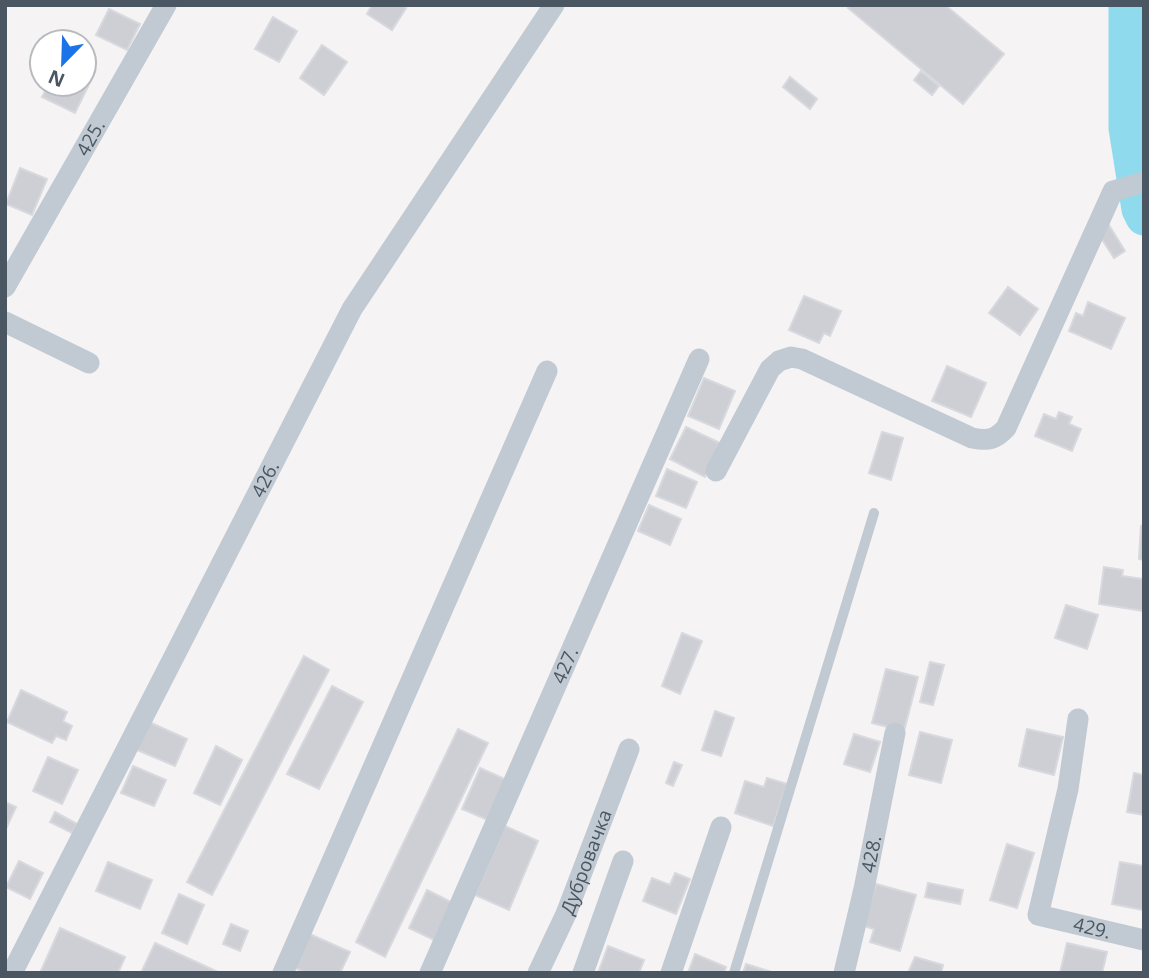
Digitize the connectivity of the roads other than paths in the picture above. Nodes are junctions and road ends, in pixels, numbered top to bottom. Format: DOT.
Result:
graph roads {
  1 [pos="166,5"];
  2 [pos="554,5"];
  3 [pos="1136,185"];
  4 [pos="8,275"];
  5 [pos="5,322"];
  6 [pos="699,359"];
  7 [pos="89,363"];
  8 [pos="547,371"];
  9 [pos="716,471"];
  10 [pos="874,513"];
  11 [pos="1078,719"];
  12 [pos="895,733"];
  13 [pos="629,749"];
  14 [pos="721,827"];
  15 [pos="623,861"];
  16 [pos="1144,940"];
  17 [pos="12,973"];
  18 [pos="283,973"];
  19 [pos="430,973"];
  20 [pos="538,973"];
  21 [pos="583,973"];
  22 [pos="671,973"];
  23 [pos="734,973"];
  24 [pos="844,973"];
  1 -- 4 [label="street, 425."];
  2 -- 17 [label="street, 426."];
  3 -- 9 [label="street"];
  5 -- 7 [label="street"];
  6 -- 19 [label="street, 427."];
  8 -- 18 [label="street"];
  10 -- 23 [label="lane"];
  11 -- 16 [label="street, 429."];
  12 -- 24 [label="street, 428."];
  13 -- 20 [label="street, Дубровачка"];
  14 -- 22 [label="street"];
  15 -- 21 [label="street, Дубровачка"];
}
